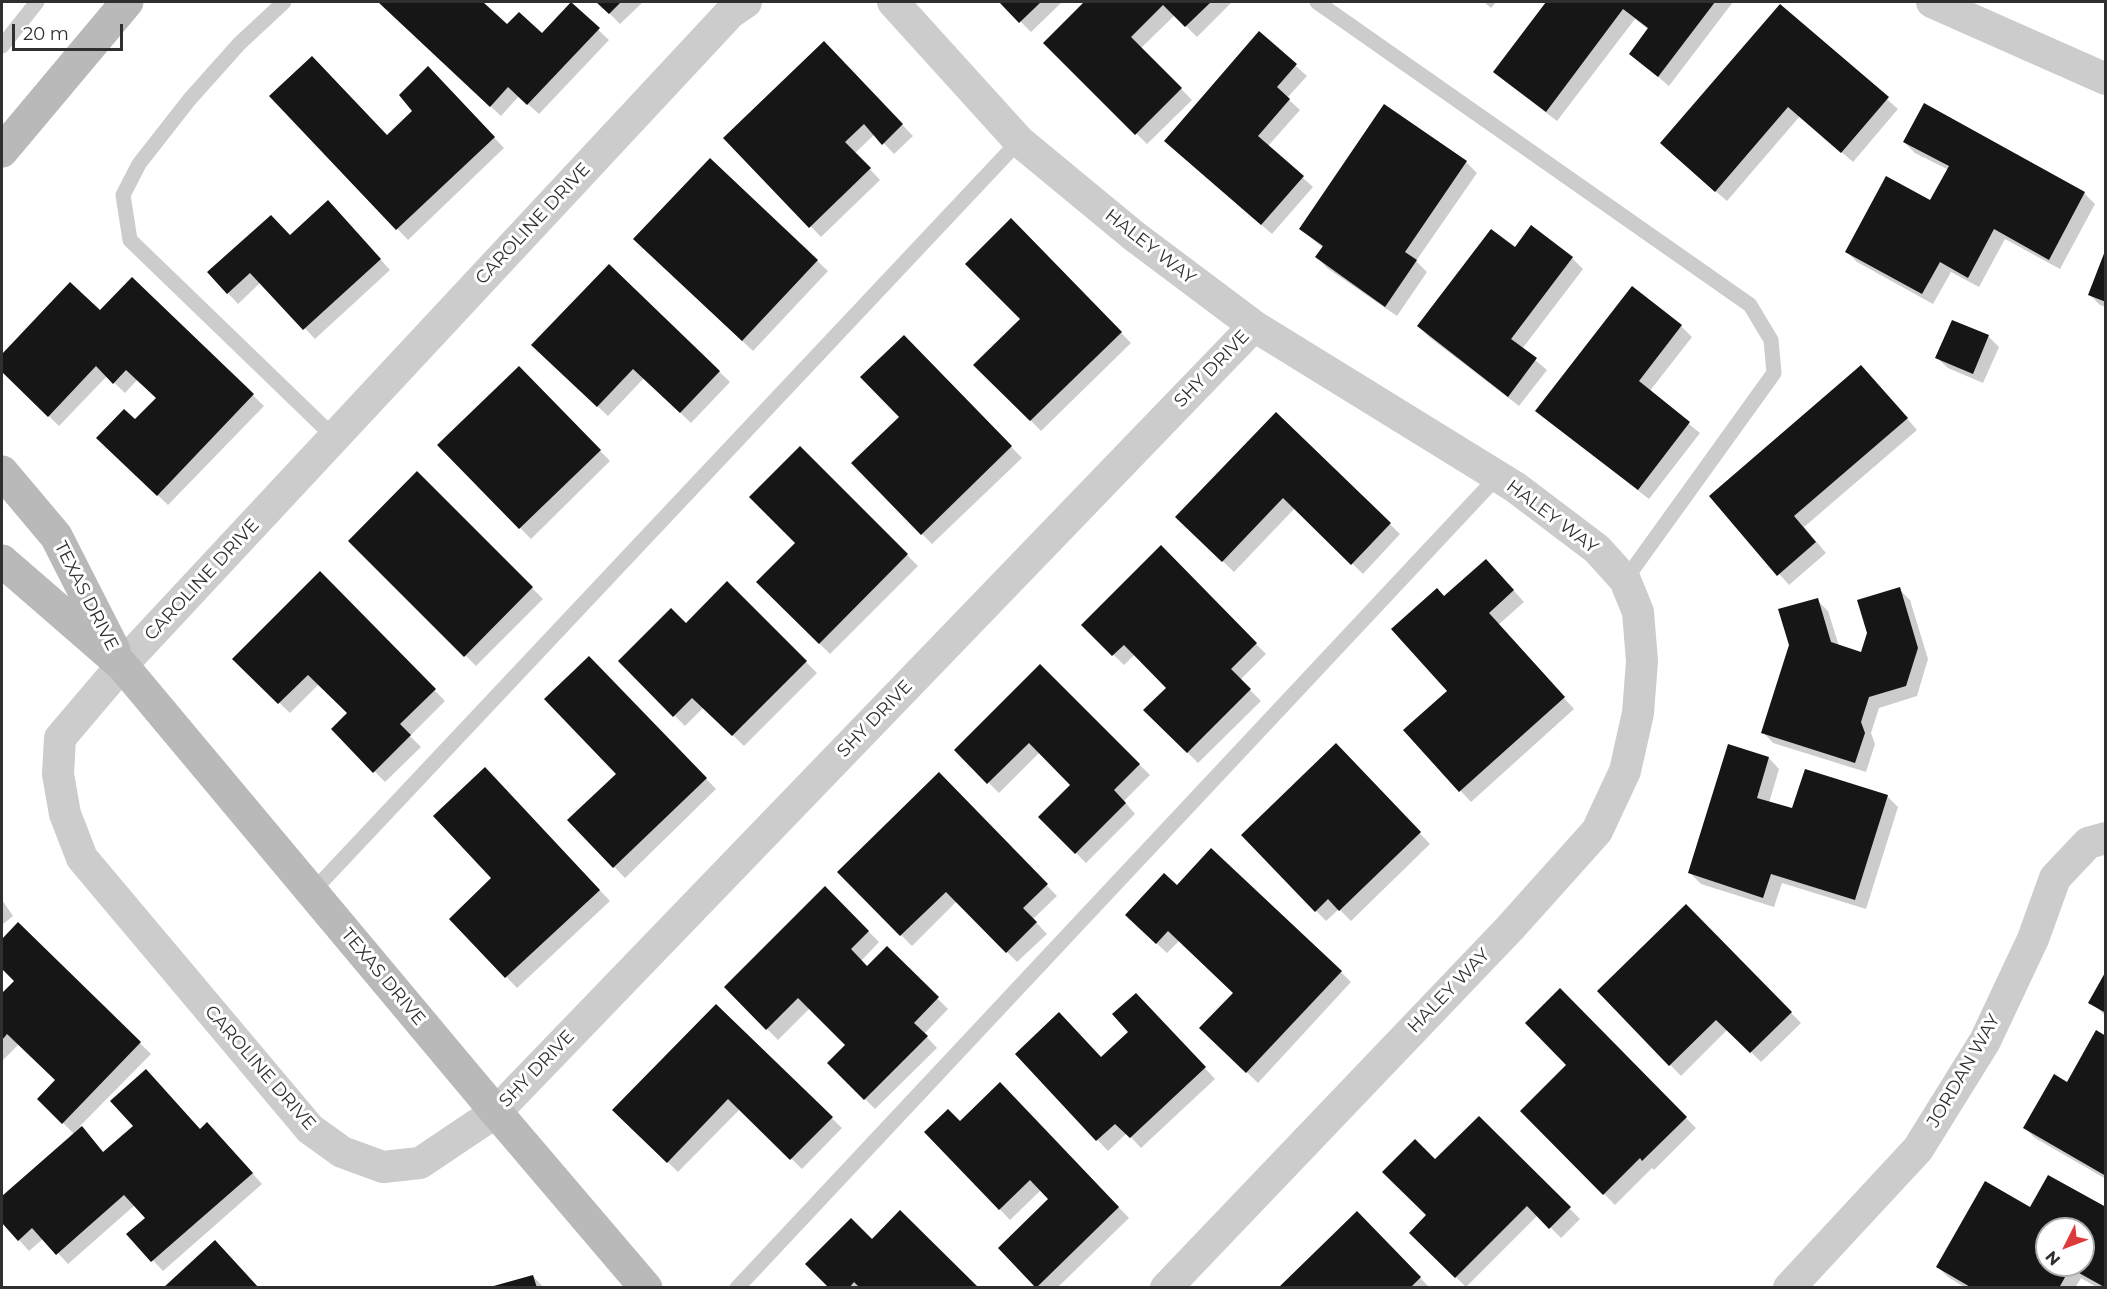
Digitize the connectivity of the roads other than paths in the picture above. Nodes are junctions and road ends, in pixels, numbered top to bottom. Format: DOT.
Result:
graph roads {
  1 [pos="37,2"];
  2 [pos="127,2"];
  3 [pos="284,2"];
  4 [pos="746,2"];
  5 [pos="893,2"];
  6 [pos="1317,2"];
  7 [pos="1932,2"];
  8 [pos="2,46"];
  9 [pos="2106,79"];
  10 [pos="1019,141"];
  11 [pos="2,151"];
  12 [pos="1254,326"];
  13 [pos="335,438"];
  14 [pos="2,472"];
  15 [pos="1497,477"];
  16 [pos="2,561"];
  17 [pos="1625,580"];
  18 [pos="122,665"];
  19 [pos="2106,838"];
  20 [pos="312,892"];
  21 [pos="496,1112"];
  22 [pos="646,1287"];
  23 [pos="737,1287"];
  24 [pos="1166,1287"];
  25 [pos="1790,1287"];
  1 -- 8 [label="lane"];
  2 -- 11 [label="street"];
  3 -- 13 [label="lane"];
  4 -- 13 [label="street, CAROLINE DRIVE"];
  5 -- 10 [label="street, HALEY WAY"];
  6 -- 17 [label="lane"];
  7 -- 9 [label="street"];
  10 -- 12 [label="street, HALEY WAY"];
  10 -- 20 [label="lane"];
  12 -- 15 [label="street, HALEY WAY"];
  12 -- 21 [label="street, SHY DRIVE"];
  13 -- 18 [label="street, CAROLINE DRIVE"];
  14 -- 18 [label="street, TEXAS DRIVE"];
  15 -- 17 [label="street, HALEY WAY"];
  15 -- 23 [label="lane"];
  16 -- 18 [label="street, TEXAS DRIVE"];
  17 -- 24 [label="street, HALEY WAY"];
  18 -- 20 [label="street, TEXAS DRIVE"];
  18 -- 21 [label="street, CAROLINE DRIVE"];
  19 -- 25 [label="street, JORDAN WAY"];
  20 -- 21 [label="street, TEXAS DRIVE"];
  21 -- 22 [label="street, TEXAS DRIVE"];
}
